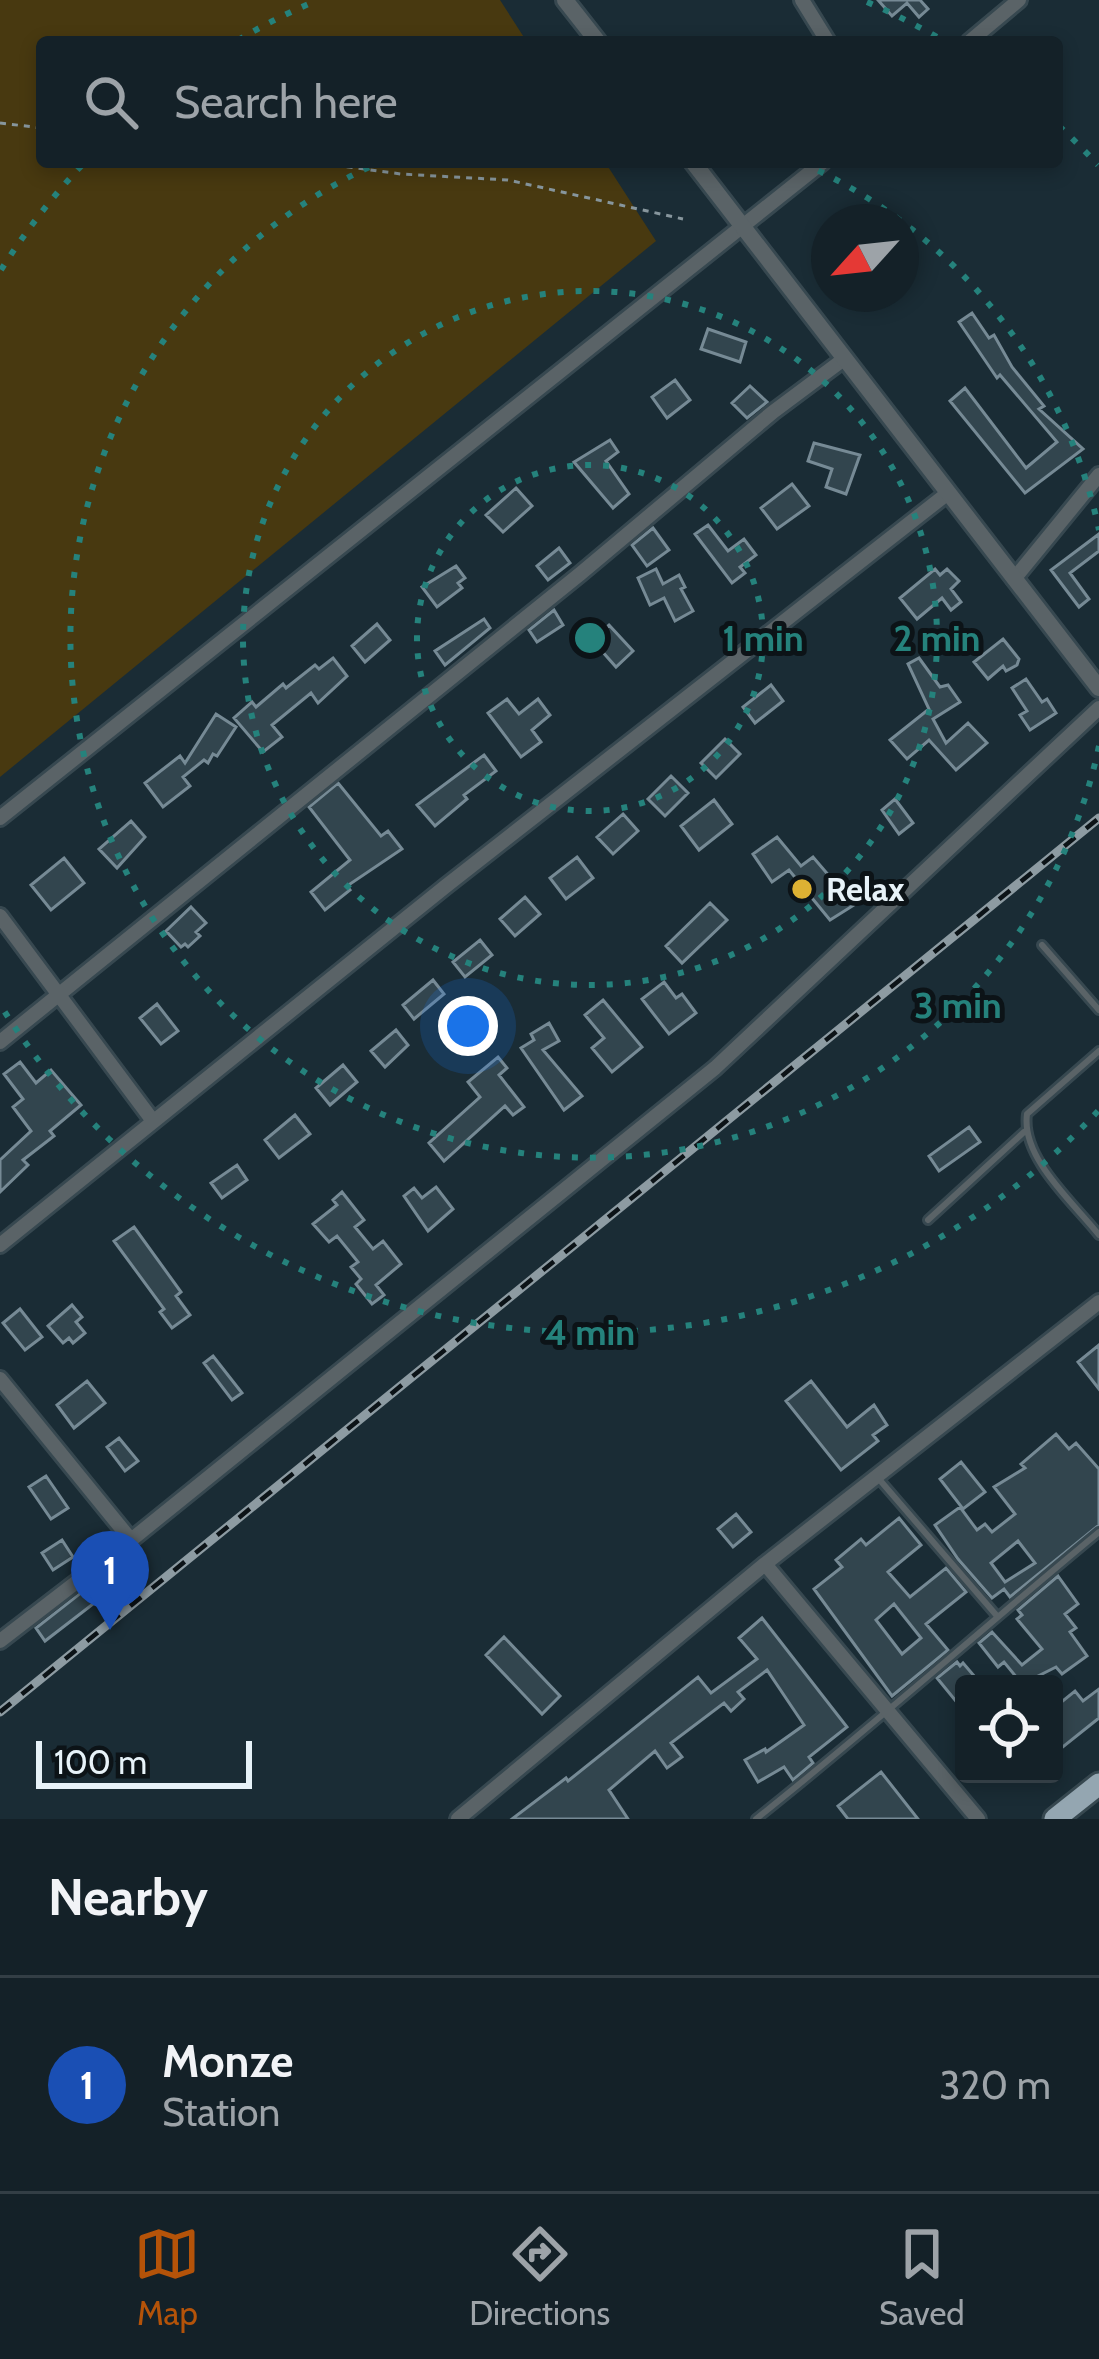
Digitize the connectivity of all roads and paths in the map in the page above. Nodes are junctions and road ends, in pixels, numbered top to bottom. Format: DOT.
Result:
graph roads {
  1 [pos="565,0"];
  2 [pos="802,0"];
  3 [pos="1019,0"];
  4 [pos="593,36"];
  5 [pos="824,36"];
  6 [pos="976,36"];
  7 [pos="0,123"];
  8 [pos="36,127"];
  9 [pos="353,168"];
  10 [pos="698,168"];
  11 [pos="815,168"];
  12 [pos="683,219"];
  13 [pos="743,225"];
  14 [pos="844,359"];
  15 [pos="1099,475"];
  16 [pos="948,493"];
  17 [pos="1015,579"];
  18 [pos="1099,688"];
  19 [pos="1099,708"];
  20 [pos="0,818"];
  21 [pos="0,916"];
  22 [pos="1042,945"];
  23 [pos="59,994"];
  24 [pos="1099,1010"];
  25 [pos="0,1042"];
  26 [pos="1099,1051"];
  27 [pos="153,1121"];
  28 [pos="1024,1132"];
  29 [pos="928,1220"];
  30 [pos="1099,1235"];
  31 [pos="0,1245"];
  32 [pos="1099,1302"];
  33 [pos="0,1379"];
  34 [pos="877,1476"];
  35 [pos="1099,1532"];
  36 [pos="131,1540"];
  37 [pos="765,1564"];
  38 [pos="997,1616"];
  39 [pos="0,1641"];
  40 [pos="890,1712"];
  41 [pos="1099,1784"];
  42 [pos="458,1819"];
  43 [pos="756,1819"];
  44 [pos="978,1819"];
  45 [pos="1055,1819"];
  1 -- 4 [label="street"];
  2 -- 5 [label="street"];
  3 -- 6 [label="street"];
  7 -- 8 [label="path"];
  9 -- 12 [label="path"];
  10 -- 13 [label="street"];
  11 -- 13 [label="street"];
  13 -- 14 [label="street"];
  13 -- 20 [label="street"];
  14 -- 16 [label="street"];
  14 -- 23 [label="street"];
  15 -- 17 [label="street"];
  16 -- 17 [label="street"];
  16 -- 27 [label="street"];
  17 -- 18 [label="street"];
  19 -- 36 [label="street"];
  21 -- 23 [label="street"];
  22 -- 24 [label="lane"];
  23 -- 25 [label="street"];
  23 -- 27 [label="street"];
  26 -- 28 [label="lane"];
  27 -- 31 [label="street"];
  28 -- 29 [label="lane"];
  28 -- 30 [label="lane"];
  32 -- 34 [label="street"];
  33 -- 36 [label="street"];
  34 -- 37 [label="street"];
  34 -- 38 [label="lane"];
  35 -- 38 [label="lane"];
  36 -- 39 [label="street"];
  37 -- 40 [label="street"];
  37 -- 42 [label="street"];
  38 -- 40 [label="lane"];
  40 -- 43 [label="lane"];
  40 -- 44 [label="street"];
  41 -- 45 [label="highway"];
}
